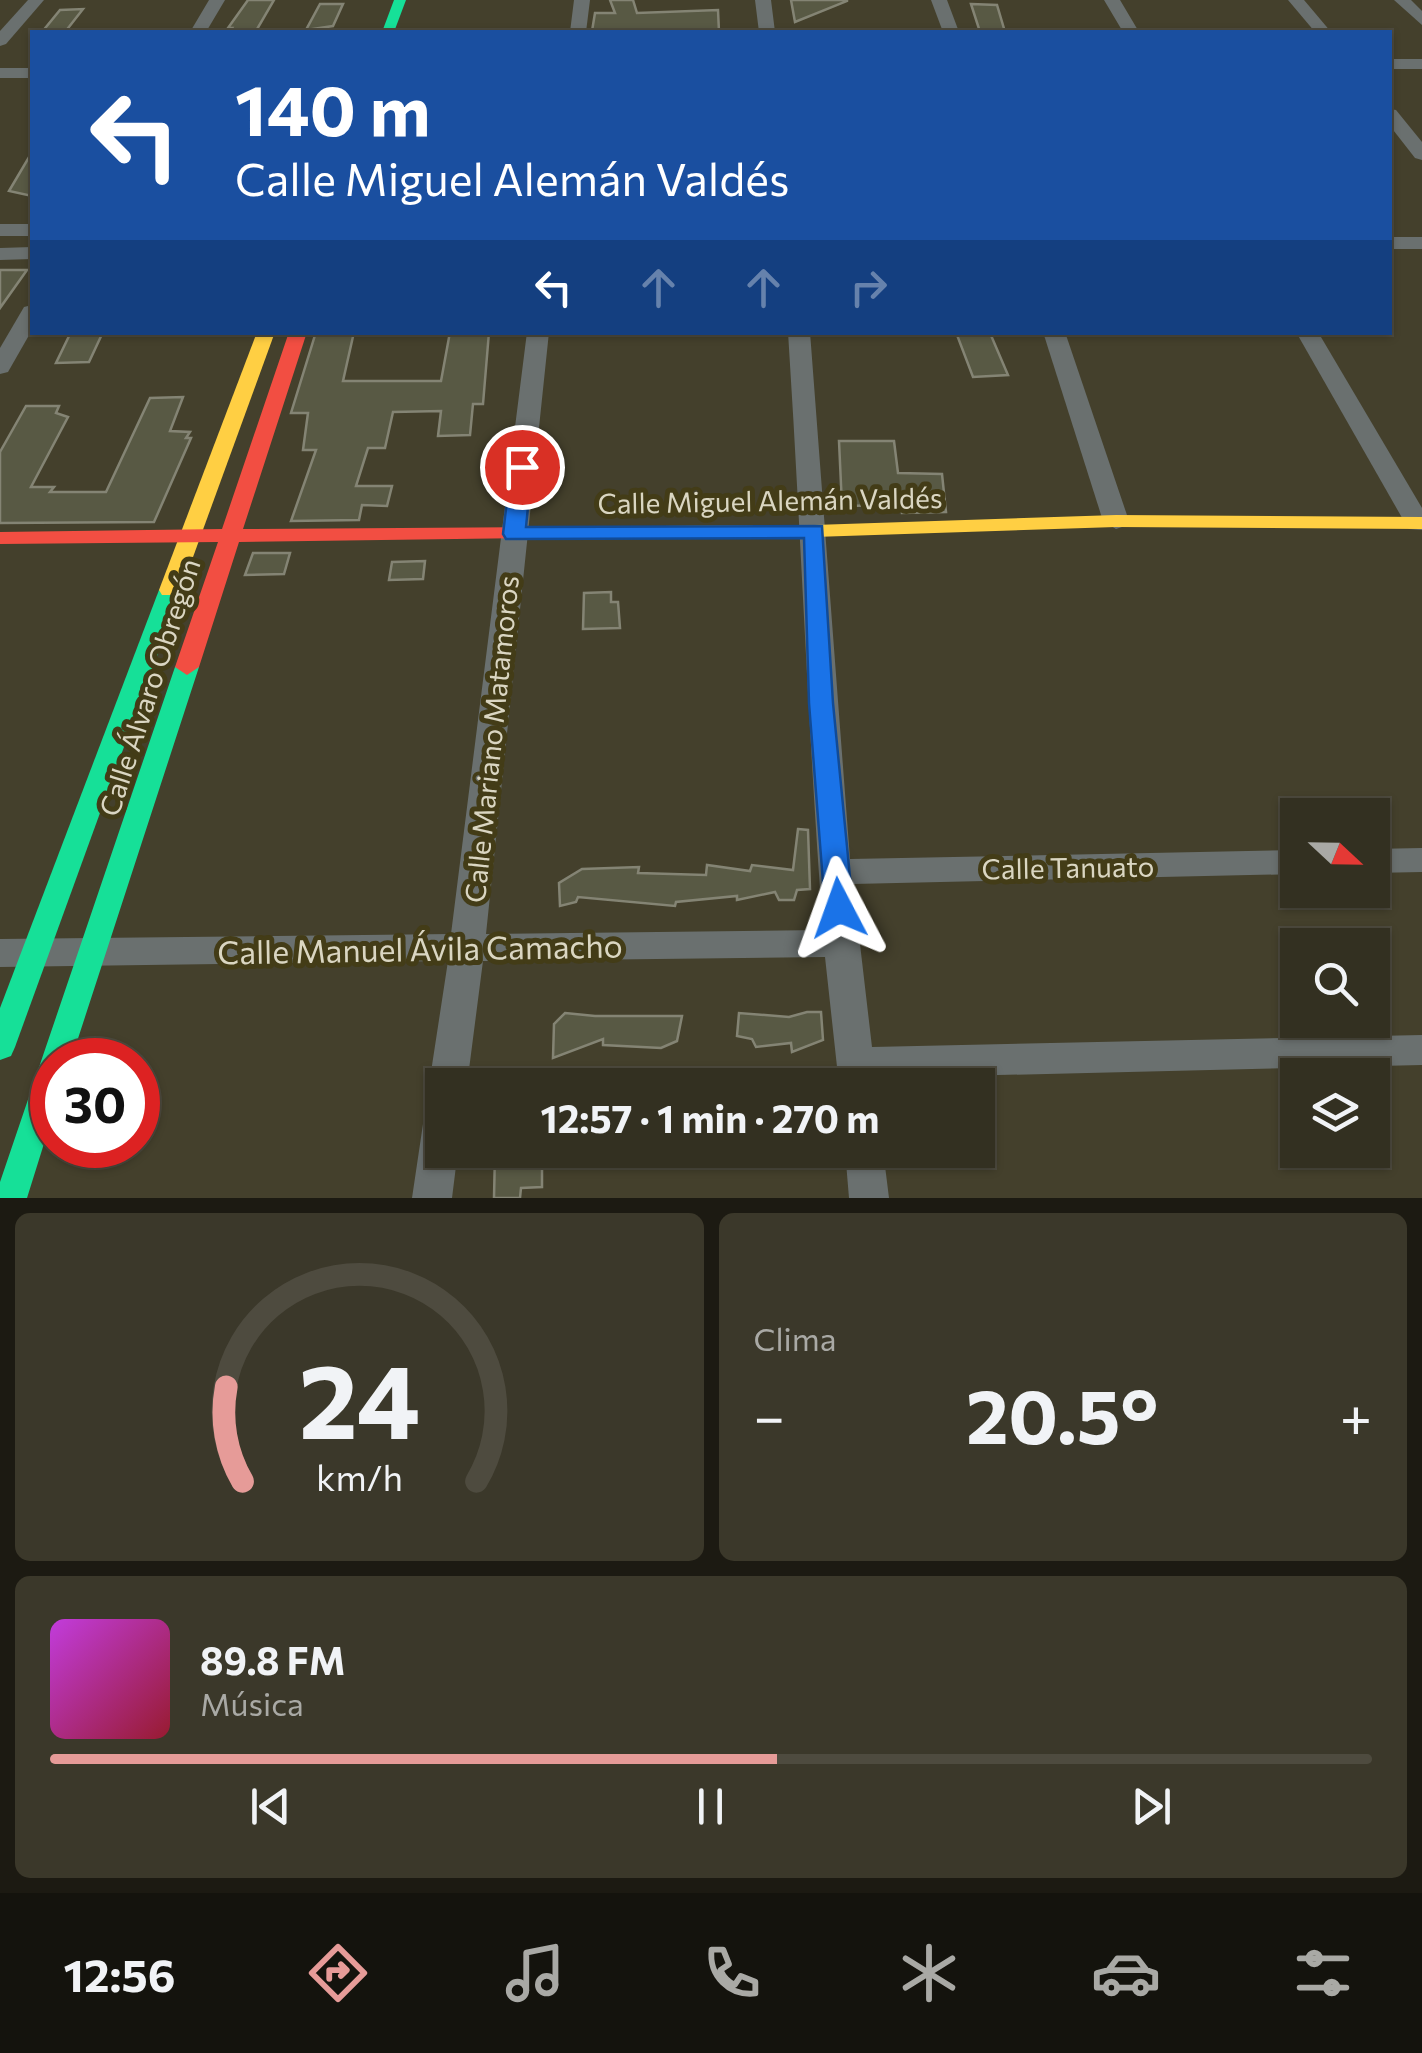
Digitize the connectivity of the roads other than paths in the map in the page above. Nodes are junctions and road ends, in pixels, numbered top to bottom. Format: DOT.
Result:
graph roads {
  1 [pos="36,0"];
  2 [pos="217,0"];
  3 [pos="400,0"];
  4 [pos="582,0"];
  5 [pos="763,0"];
  6 [pos="939,0"];
  7 [pos="1112,0"];
  8 [pos="1296,0"];
  9 [pos="1402,0"];
  10 [pos="1422,20"];
  11 [pos="199,30"];
  12 [pos="389,30"];
  13 [pos="578,30"];
  14 [pos="766,30"];
  15 [pos="950,30"];
  16 [pos="1130,30"];
  17 [pos="1321,30"];
  18 [pos="0,41"];
  19 [pos="1392,64"];
  20 [pos="1422,64"];
  21 [pos="0,73"];
  22 [pos="30,73"];
  23 [pos="1392,116"];
  24 [pos="1422,154"];
  25 [pos="0,230"];
  26 [pos="30,230"];
  27 [pos="1392,243"];
  28 [pos="1422,243"];
  29 [pos="30,253"];
  30 [pos="0,254"];
  31 [pos="30,315"];
  32 [pos="265,335"];
  33 [pos="297,335"];
  34 [pos="538,335"];
  35 [pos="798,335"];
  36 [pos="1055,335"];
  37 [pos="1308,335"];
  38 [pos="0,367"];
  39 [pos="1116,522"];
  40 [pos="1420,523"];
  41 [pos="814,531"];
  42 [pos="190,534"];
  43 [pos="514,534"];
  44 [pos="231,535"];
  45 [pos="0,538"];
  46 [pos="1422,860"];
  47 [pos="1390,861"];
  48 [pos="1280,862"];
  49 [pos="838,872"];
  50 [pos="841,943"];
  51 [pos="468,948"];
  52 [pos="93,950"];
  53 [pos="35,952"];
  54 [pos="0,953"];
  55 [pos="63,1038"];
  56 [pos="0,1047"];
  57 [pos="1422,1050"];
  58 [pos="450,1068"];
  59 [pos="856,1068"];
  60 [pos="995,1068"];
  61 [pos="30,1138"];
  62 [pos="436,1168"];
  63 [pos="866,1168"];
  64 [pos="10,1198"];
  65 [pos="432,1198"];
  66 [pos="868,1198"];
  1 -- 18 [label="street"];
  2 -- 11 [label="street"];
  3 -- 12 [label="street"];
  4 -- 13 [label="street"];
  5 -- 14 [label="street"];
  6 -- 15 [label="street"];
  7 -- 16 [label="street"];
  8 -- 17 [label="street"];
  9 -- 10 [label="street"];
  19 -- 20 [label="street"];
  21 -- 22 [label="street"];
  23 -- 24 [label="street"];
  25 -- 26 [label="street"];
  27 -- 28 [label="street"];
  29 -- 30 [label="street"];
  31 -- 38 [label="street"];
  32 -- 42 [label="street, Calle Álvaro Obregón"];
  33 -- 44 [label="street, Calle Álvaro Obregón"];
  34 -- 43 [label="street, Calle Mariano Matamoros"];
  35 -- 41 [label="street"];
  36 -- 39 [label="street"];
  37 -- 40 [label="street"];
  39 -- 40 [label="street, Calle Miguel Alemán Valdés"];
  39 -- 41 [label="street, Calle Miguel Alemán Valdés"];
  41 -- 43 [label="street, Calle Miguel Alemán Valdés"];
  41 -- 49 [label="street"];
  42 -- 44 [label="street, Calle Miguel Alemán Valdés"];
  42 -- 45 [label="street, Calle Miguel Alemán Valdés"];
  42 -- 53 [label="street, Calle Álvaro Obregón"];
  43 -- 44 [label="street, Calle Miguel Alemán Valdés"];
  43 -- 51 [label="street, Calle Mariano Matamoros"];
  44 -- 52 [label="street, Calle Álvaro Obregón"];
  46 -- 47 [label="street"];
  48 -- 49 [label="street, Calle Tanuato"];
  49 -- 50 [label="street"];
  50 -- 51 [label="street, Calle Manuel Ávila Camacho"];
  50 -- 59 [label="street"];
  51 -- 52 [label="street, Calle Manuel Ávila Camacho"];
  51 -- 58 [label="street, Calle Mariano Matamoros"];
  52 -- 53 [label="street, Calle Manuel Ávila Camacho"];
  52 -- 55 [label="street, Calle Álvaro Obregón"];
  53 -- 54 [label="street, Calle Manuel Ávila Camacho"];
  53 -- 56 [label="street, Calle Álvaro Obregón"];
  57 -- 60 [label="street"];
  61 -- 64 [label="street"];
  62 -- 65 [label="street"];
  63 -- 66 [label="street"];
}
